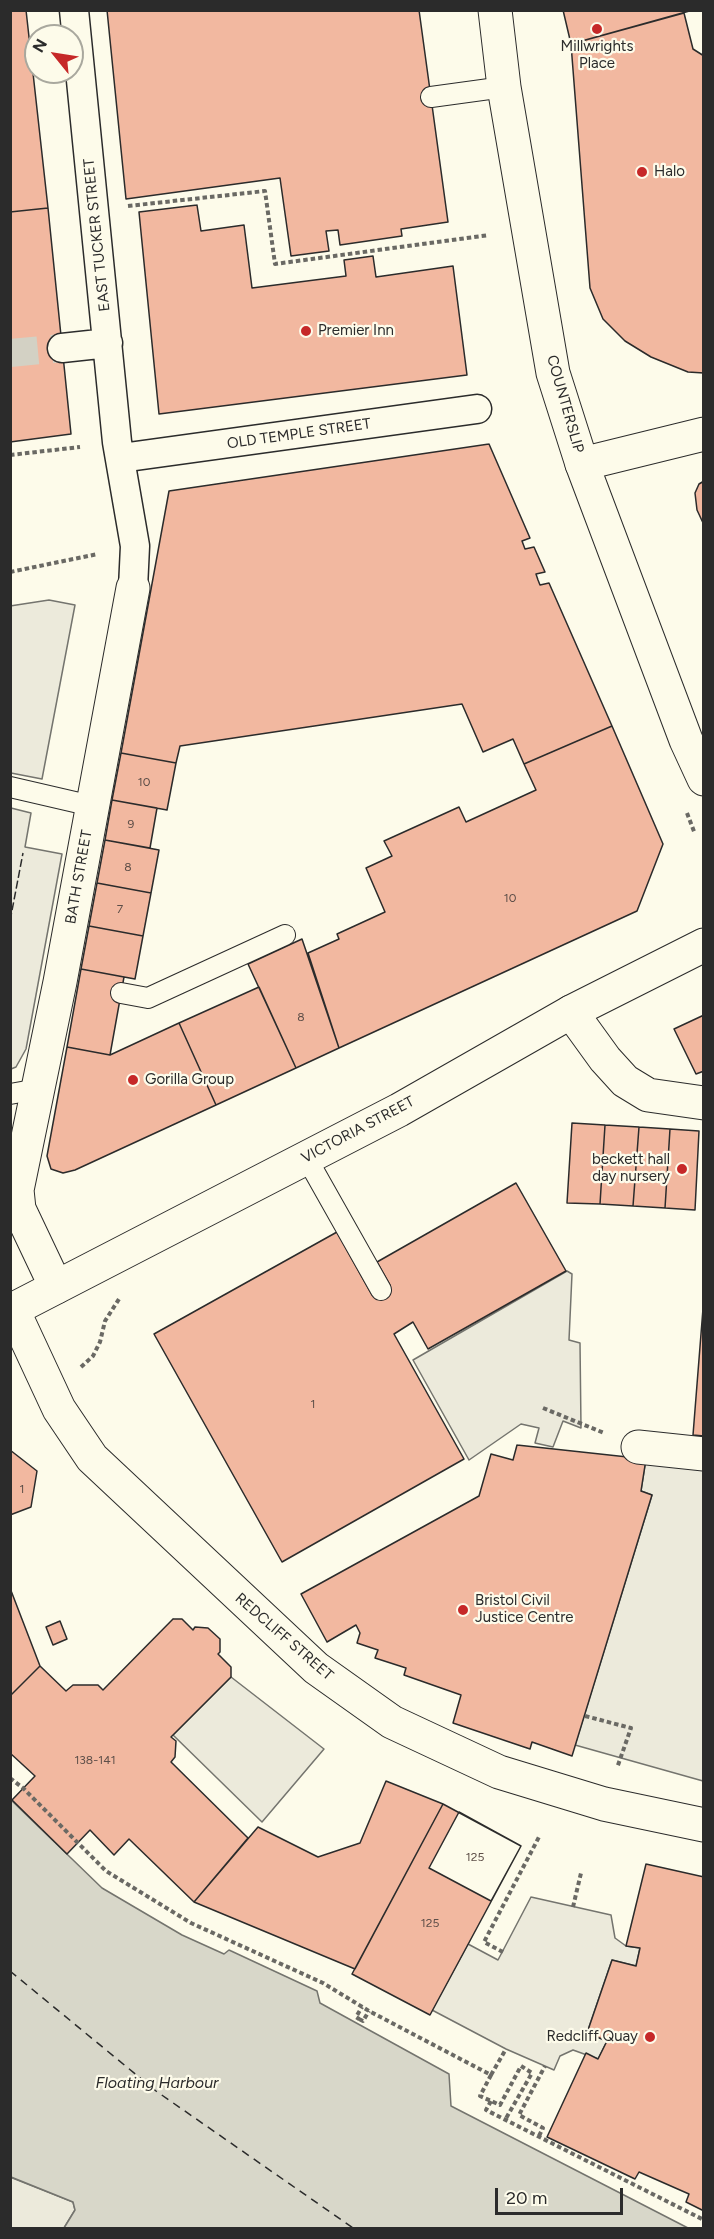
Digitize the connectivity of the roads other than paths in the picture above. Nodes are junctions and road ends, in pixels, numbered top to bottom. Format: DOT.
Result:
graph roads {
  1 [pos="74,10"];
  2 [pos="495,10"];
  3 [pos="504,87"];
  4 [pos="431,97"];
  5 [pos="108,343"];
  6 [pos="62,348"];
  7 [pos="477,409"];
  8 [pos="704,434"];
  9 [pos="119,450"];
  10 [pos="582,464"];
  11 [pos="133,588"];
  12 [pos="704,778"];
  13 [pos="10,787"];
  14 [pos="92,806"];
  15 [pos="285,935"];
  16 [pos="704,945"];
  17 [pos="121,993"];
  18 [pos="571,1012"];
  19 [pos="24,1091"];
  20 [pos="704,1103"];
  21 [pos="306,1157"];
  22 [pos="56,1287"];
  23 [pos="381,1290"];
  24 [pos="12,1311"];
  25 [pos="626,1442"];
  26 [pos="704,1454"];
  27 [pos="704,1825"];
  1 -- 5 [label="street, EAST TUCKER STREET"];
  2 -- 3 [label="street, COUNTERSLIP"];
  3 -- 4 [label="lane"];
  3 -- 10 [label="street, COUNTERSLIP"];
  5 -- 6 [label="street"];
  5 -- 9 [label="street, EAST TUCKER STREET"];
  7 -- 9 [label="street, OLD TEMPLE STREET"];
  8 -- 10 [label="street"];
  9 -- 11 [label="street, BATH STREET"];
  10 -- 12 [label="street, COUNTERSLIP"];
  11 -- 14 [label="street, BATH STREET"];
  13 -- 14 [label="lane"];
  14 -- 19 [label="street, BATH STREET"];
  15 -- 17 [label="lane"];
  16 -- 18 [label="street, VICTORIA STREET"];
  18 -- 20 [label="street"];
  18 -- 21 [label="street, VICTORIA STREET"];
  19 -- 22 [label="street, BATH STREET"];
  21 -- 22 [label="street, VICTORIA STREET"];
  21 -- 23 [label="lane"];
  22 -- 24 [label="street, VICTORIA STREET"];
  24 -- 27 [label="street, REDCLIFF STREET"];
  25 -- 26 [label="street"];
}
